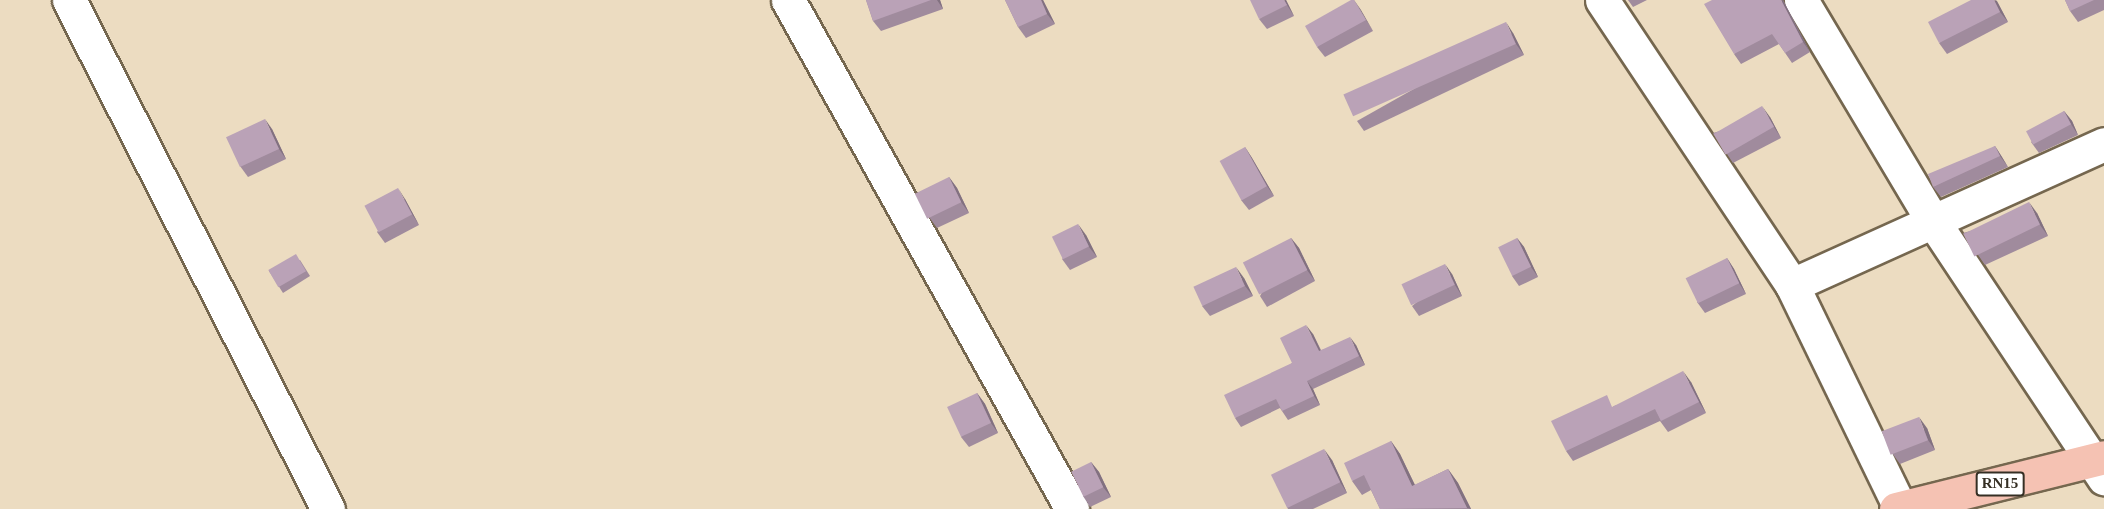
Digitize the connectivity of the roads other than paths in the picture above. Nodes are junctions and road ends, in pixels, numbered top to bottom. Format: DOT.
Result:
graph roads {
  1 [pos="788,0"];
  2 [pos="1602,0"];
  3 [pos="1801,0"];
  4 [pos="77,3"];
  5 [pos="2104,144"];
  6 [pos="1933,221"];
  7 [pos="1792,285"];
  8 [pos="2100,466"];
  9 [pos="328,509"];
  10 [pos="1072,509"];
  11 [pos="1899,509"];
  1 -- 10 [label="street"];
  2 -- 7 [label="street"];
  3 -- 6 [label="street"];
  4 -- 9 [label="street"];
  5 -- 6 [label="street"];
  6 -- 7 [label="street"];
  6 -- 8 [label="street"];
  7 -- 11 [label="street"];
  8 -- 11 [label="main road, RN15"];
}
